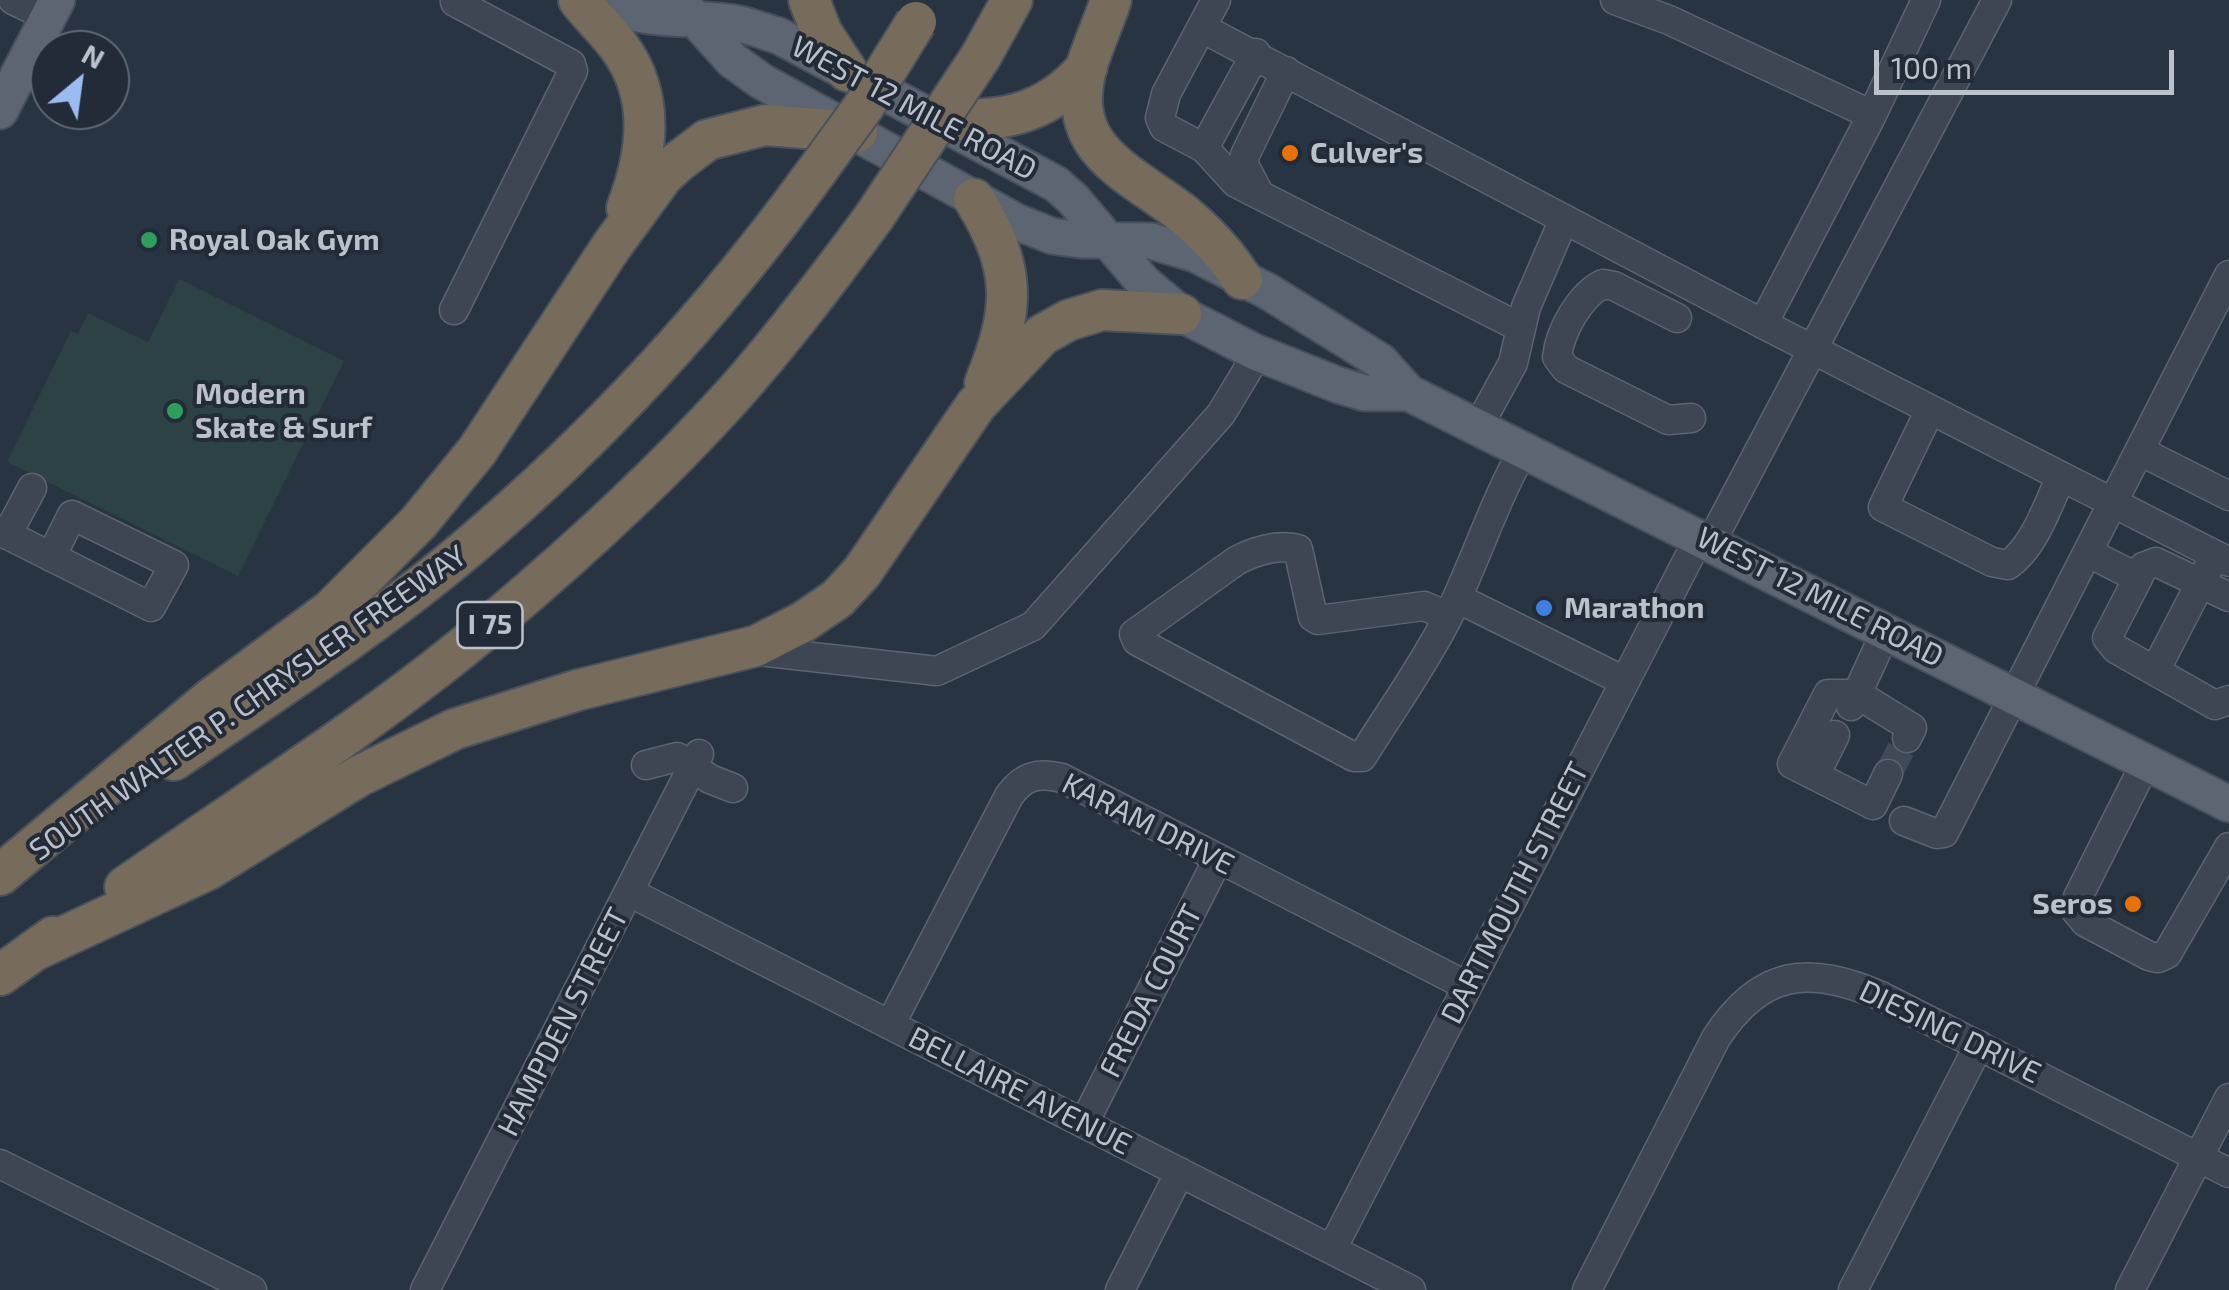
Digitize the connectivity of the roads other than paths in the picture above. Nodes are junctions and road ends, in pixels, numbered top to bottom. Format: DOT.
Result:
graph roads {
  1 [pos="13,0"];
  2 [pos="579,0"];
  3 [pos="599,0"];
  4 [pos="809,0"];
  5 [pos="1012,0"];
  6 [pos="1111,0"];
  7 [pos="1216,0"];
  8 [pos="1615,0"];
  9 [pos="1926,0"];
  10 [pos="1997,0"];
  11 [pos="454,1"];
  12 [pos="52,8"];
  13 [pos="686,10"];
  14 [pos="923,11"];
  15 [pos="1202,28"];
  16 [pos="1256,54"];
  17 [pos="1086,67"];
  18 [pos="846,71"];
  19 [pos="1286,71"];
  20 [pos="0,111"];
  21 [pos="1872,115"];
  22 [pos="933,118"];
  23 [pos="857,132"];
  24 [pos="1204,148"];
  25 [pos="1260,195"];
  26 [pos="974,199"];
  27 [pos="1564,219"];
  28 [pos="1109,241"];
  29 [pos="611,247"];
  30 [pos="2229,275"];
  31 [pos="1242,278"];
  32 [pos="1694,286"];
  33 [pos="454,310"];
  34 [pos="1181,314"];
  35 [pos="1763,324"];
  36 [pos="1521,328"];
  37 [pos="1813,349"];
  38 [pos="1255,352"];
  39 [pos="1410,393"];
  40 [pos="976,405"];
  41 [pos="1930,410"];
  42 [pos="1691,418"];
  43 [pos="1478,427"];
  44 [pos="1524,450"];
  45 [pos="2140,451"];
  46 [pos="2060,476"];
  47 [pos="32,488"];
  48 [pos="2229,496"];
  49 [pos="2114,504"];
  50 [pos="4,533"];
  51 [pos="1705,539"];
  52 [pos="2089,553"];
  53 [pos="51,557"];
  54 [pos="2222,558"];
  55 [pos="2138,578"];
  56 [pos="2201,583"];
  57 [pos="2229,598"];
  58 [pos="1453,607"];
  59 [pos="1886,631"];
  60 [pos="743,650"];
  61 [pos="2156,669"];
  62 [pos="1624,681"];
  63 [pos="2014,694"];
  64 [pos="1854,700"];
  65 [pos="2229,700"];
  66 [pos="1835,736"];
  67 [pos="1907,738"];
  68 [pos="696,760"];
  69 [pos="2146,762"];
  70 [pos="646,765"];
  71 [pos="1888,774"];
  72 [pos="1815,775"];
  73 [pos="733,788"];
  74 [pos="2229,804"];
  75 [pos="1904,820"];
  76 [pos="2229,847"];
  77 [pos="1218,859"];
  78 [pos="0,876"];
  79 [pos="630,892"];
  80 [pos="33,952"];
  81 [pos="0,975"];
  82 [pos="1467,986"];
  83 [pos="890,1025"];
  84 [pos="1978,1045"];
  85 [pos="2229,1098"];
  86 [pos="1084,1123"];
  87 [pos="2198,1157"];
  88 [pos="0,1164"];
  89 [pos="1180,1172"];
  90 [pos="2229,1172"];
  91 [pos="1332,1249"];
  92 [pos="252,1290"];
  93 [pos="425,1290"];
  94 [pos="1120,1290"];
  95 [pos="1411,1290"];
  96 [pos="1587,1290"];
  97 [pos="1853,1290"];
  98 [pos="2130,1290"];
  1 -- 12 [label="street"];
  2 -- 29 [label="highway"];
  3 -- 13 [label="main road, WEST 12 MILE ROAD"];
  4 -- 18 [label="highway"];
  5 -- 80 [label="highway, I 75, bridge"];
  6 -- 17 [label="highway"];
  7 -- 15 [label="street"];
  8 -- 21 [label="street"];
  9 -- 21 [label="street"];
  10 -- 37 [label="street, DARTMOUTH STREET"];
  11 -- 33 [label="street"];
  12 -- 20 [label="main road"];
  13 -- 18 [label="main road, WEST 12 MILE ROAD"];
  13 -- 23 [label="main road, WEST 12 MILE ROAD"];
  14 -- 78 [label="highway, SOUTH WALTER P. CHRYSLER FREEWAY / I 75, bridge"];
  15 -- 16 [label="street"];
  15 -- 24 [label="street"];
  16 -- 19 [label="street"];
  16 -- 24 [label="street"];
  17 -- 22 [label="highway"];
  17 -- 31 [label="highway"];
  18 -- 22 [label="main road, WEST 12 MILE ROAD"];
  19 -- 25 [label="street"];
  19 -- 27 [label="street"];
  21 -- 35 [label="street"];
  22 -- 28 [label="main road, WEST 12 MILE ROAD"];
  23 -- 26 [label="main road, WEST 12 MILE ROAD"];
  23 -- 29 [label="highway"];
  24 -- 25 [label="street"];
  25 -- 36 [label="street"];
  26 -- 28 [label="main road, WEST 12 MILE ROAD"];
  26 -- 40 [label="highway"];
  27 -- 32 [label="street"];
  27 -- 36 [label="street"];
  28 -- 31 [label="main road, WEST 12 MILE ROAD"];
  28 -- 34 [label="main road, WEST 12 MILE ROAD"];
  29 -- 78 [label="highway"];
  30 -- 45 [label="street"];
  31 -- 39 [label="main road, WEST 12 MILE ROAD"];
  32 -- 35 [label="street"];
  32 -- 42 [label="street"];
  34 -- 38 [label="main road, WEST 12 MILE ROAD"];
  34 -- 40 [label="highway"];
  35 -- 37 [label="street"];
  36 -- 43 [label="street"];
  37 -- 41 [label="street"];
  37 -- 51 [label="street, DARTMOUTH STREET"];
  38 -- 39 [label="main road, WEST 12 MILE ROAD"];
  38 -- 60 [label="street"];
  39 -- 43 [label="main road, WEST 12 MILE ROAD"];
  40 -- 60 [label="highway"];
  41 -- 46 [label="street"];
  41 -- 46 [label="street"];
  43 -- 44 [label="main road, WEST 12 MILE ROAD"];
  44 -- 51 [label="main road, WEST 12 MILE ROAD"];
  44 -- 58 [label="street"];
  45 -- 48 [label="street"];
  45 -- 49 [label="street"];
  46 -- 49 [label="street"];
  47 -- 50 [label="street"];
  49 -- 52 [label="street"];
  49 -- 54 [label="street"];
  50 -- 53 [label="street"];
  51 -- 59 [label="main road, WEST 12 MILE ROAD"];
  51 -- 62 [label="street, DARTMOUTH STREET"];
  52 -- 55 [label="street"];
  52 -- 63 [label="street"];
  54 -- 56 [label="street"];
  55 -- 56 [label="street"];
  55 -- 61 [label="street"];
  56 -- 57 [label="street"];
  56 -- 61 [label="street"];
  58 -- 58 [label="street"];
  58 -- 62 [label="street"];
  59 -- 63 [label="main road, WEST 12 MILE ROAD"];
  59 -- 64 [label="street"];
  60 -- 80 [label="highway"];
  61 -- 65 [label="street"];
  62 -- 82 [label="street, DARTMOUTH STREET"];
  63 -- 69 [label="main road, WEST 12 MILE ROAD"];
  63 -- 75 [label="street"];
  64 -- 67 [label="street"];
  64 -- 72 [label="street"];
  66 -- 72 [label="street"];
  68 -- 70 [label="street"];
  68 -- 73 [label="street"];
  68 -- 79 [label="street, HAMPDEN STREET"];
  69 -- 74 [label="main road, WEST 12 MILE ROAD"];
  69 -- 76 [label="street"];
  71 -- 72 [label="street"];
  77 -- 82 [label="street, KARAM DRIVE"];
  77 -- 83 [label="street, KARAM DRIVE"];
  77 -- 86 [label="street, FREDA COURT"];
  79 -- 83 [label="street, BELLAIRE AVENUE"];
  79 -- 93 [label="street, HAMPDEN STREET"];
  80 -- 81 [label="highway, I 75"];
  82 -- 91 [label="street, DARTMOUTH STREET"];
  83 -- 86 [label="street, BELLAIRE AVENUE"];
  84 -- 87 [label="street, DIESING DRIVE"];
  84 -- 96 [label="street, DIESING DRIVE"];
  84 -- 97 [label="street"];
  85 -- 87 [label="street"];
  86 -- 89 [label="street, BELLAIRE AVENUE"];
  87 -- 90 [label="street, DIESING DRIVE"];
  87 -- 98 [label="street"];
  88 -- 92 [label="street"];
  89 -- 91 [label="street, BELLAIRE AVENUE"];
  89 -- 94 [label="street"];
  91 -- 95 [label="street, BELLAIRE AVENUE"];
}
